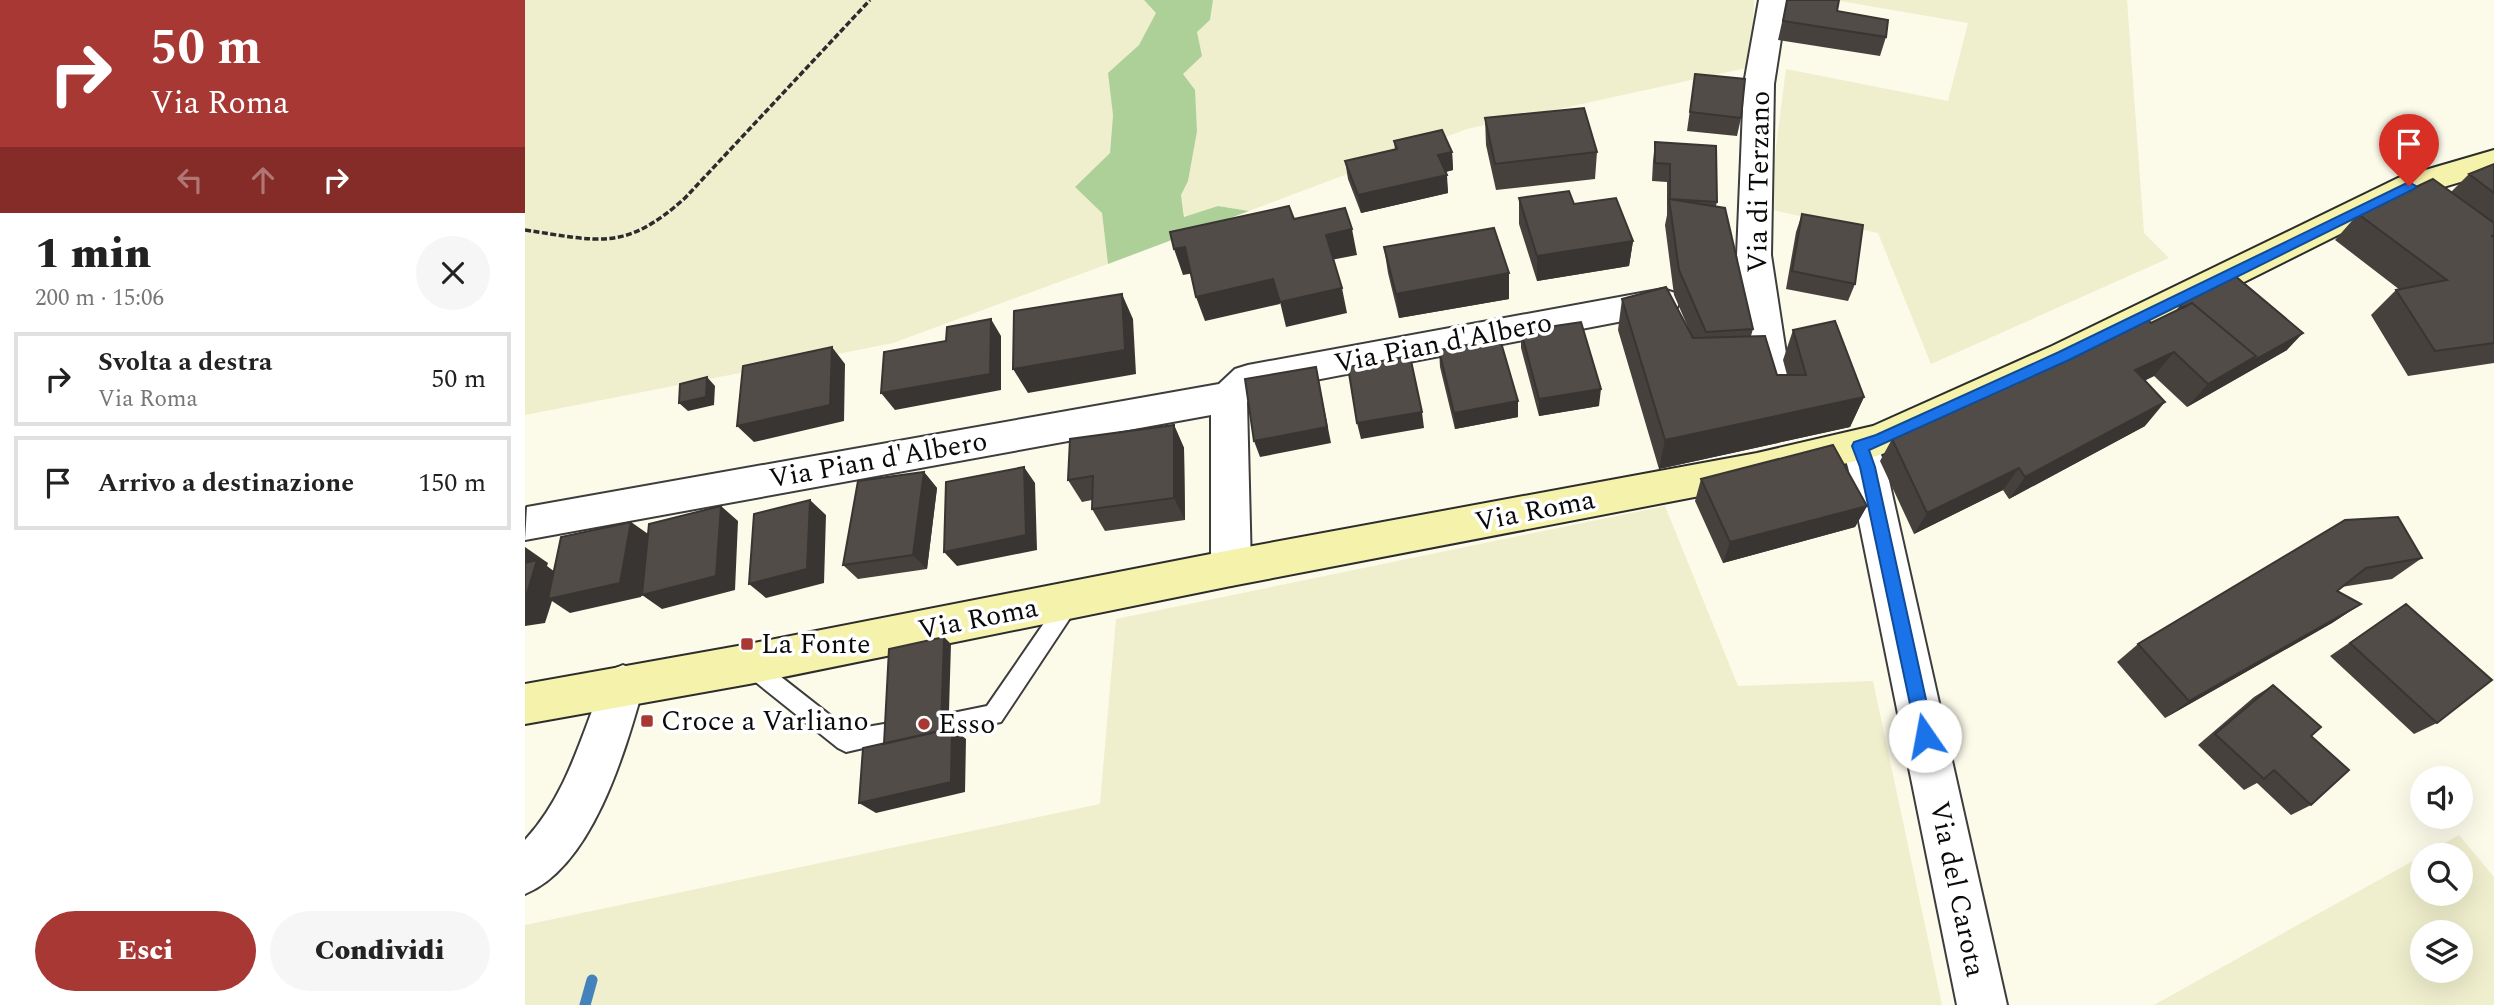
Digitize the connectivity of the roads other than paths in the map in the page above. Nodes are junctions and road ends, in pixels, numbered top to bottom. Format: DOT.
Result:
graph roads {
  1 [pos="1773,0"];
  2 [pos="2494,161"];
  3 [pos="1663,302"];
  4 [pos="1229,397"];
  5 [pos="1782,403"];
  6 [pos="1860,446"];
  7 [pos="527,524"];
  8 [pos="1231,568"];
  9 [pos="1070,600"];
  10 [pos="749,664"];
  11 [pos="623,685"];
  12 [pos="525,704"];
  13 [pos="951,722"];
  14 [pos="890,733"];
  15 [pos="525,871"];
  16 [pos="1982,1005"];
  1 -- 5 [label="street, Via di Terzano"];
  2 -- 6 [label="main road, Via Roma"];
  3 -- 4 [label="street, Via Pian d'Albero"];
  4 -- 7 [label="street, Via Pian d'Albero"];
  4 -- 8 [label="street"];
  6 -- 8 [label="main road, Via Roma"];
  6 -- 16 [label="street, Via del Carota"];
  8 -- 9 [label="main road, Via Roma"];
  9 -- 10 [label="main road, Via Roma"];
  9 -- 13 [label="lane"];
  10 -- 11 [label="main road, Via Roma"];
  10 -- 14 [label="lane"];
  11 -- 12 [label="main road, Via Roma"];
  11 -- 15 [label="street"];
}
